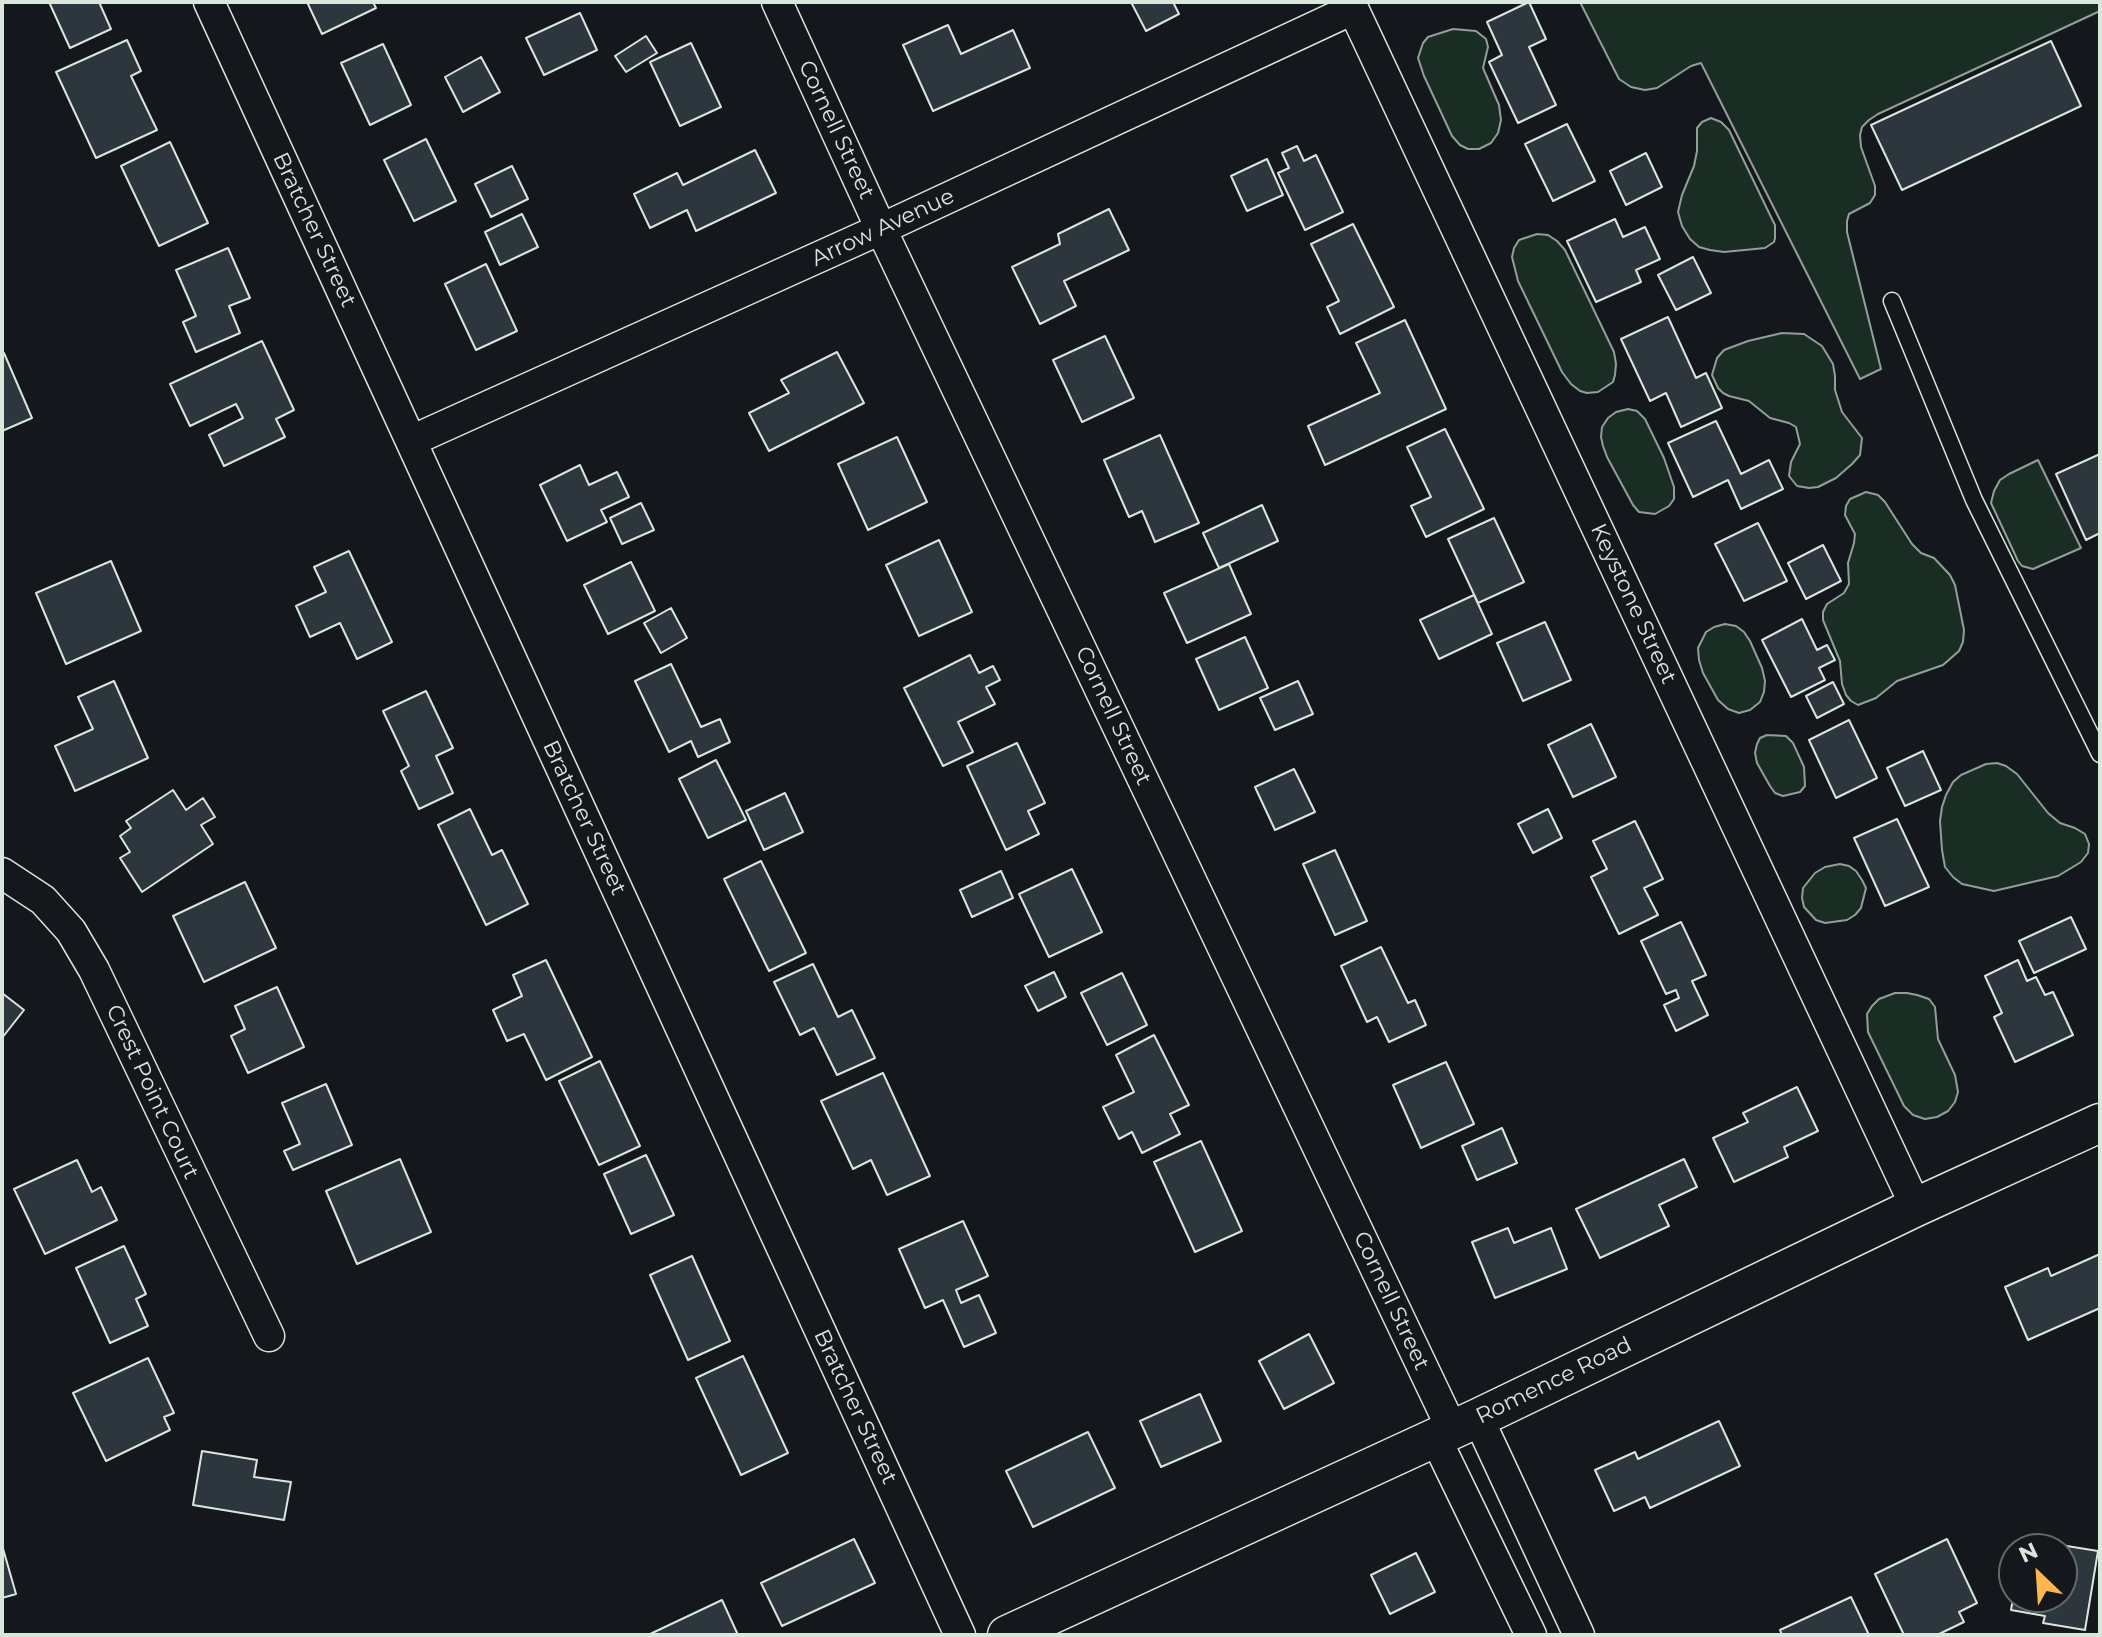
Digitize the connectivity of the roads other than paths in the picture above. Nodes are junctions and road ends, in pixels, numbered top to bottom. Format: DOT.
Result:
graph roads {
  1 [pos="209,2"];
  2 [pos="777,2"];
  3 [pos="1352,5"];
  4 [pos="881,229"];
  5 [pos="1892,301"];
  6 [pos="411,441"];
  7 [pos="2100,754"];
  8 [pos="2,873"];
  9 [pos="2100,1123"];
  10 [pos="1916,1207"];
  11 [pos="269,1336"];
  12 [pos="1455,1428"];
  13 [pos="960,1635"];
  14 [pos="1007,1635"];
  15 [pos="1531,1635"];
  16 [pos="1579,1635"];
  1 -- 6 [label="street, Bratcher Street"];
  2 -- 4 [label="street, Cornell Street"];
  3 -- 4 [label="street, Arrow Avenue"];
  3 -- 10 [label="street, Keystone Street"];
  4 -- 6 [label="street, Arrow Avenue"];
  4 -- 12 [label="street, Cornell Street"];
  5 -- 7 [label="lane"];
  6 -- 13 [label="street, Bratcher Street"];
  8 -- 11 [label="street, Crest Point Court"];
  9 -- 10 [label="street, Romence Road"];
  10 -- 12 [label="street, Romence Road"];
  12 -- 14 [label="street, Romence Road"];
  12 -- 15 [label="street"];
  12 -- 16 [label="street"];
}
